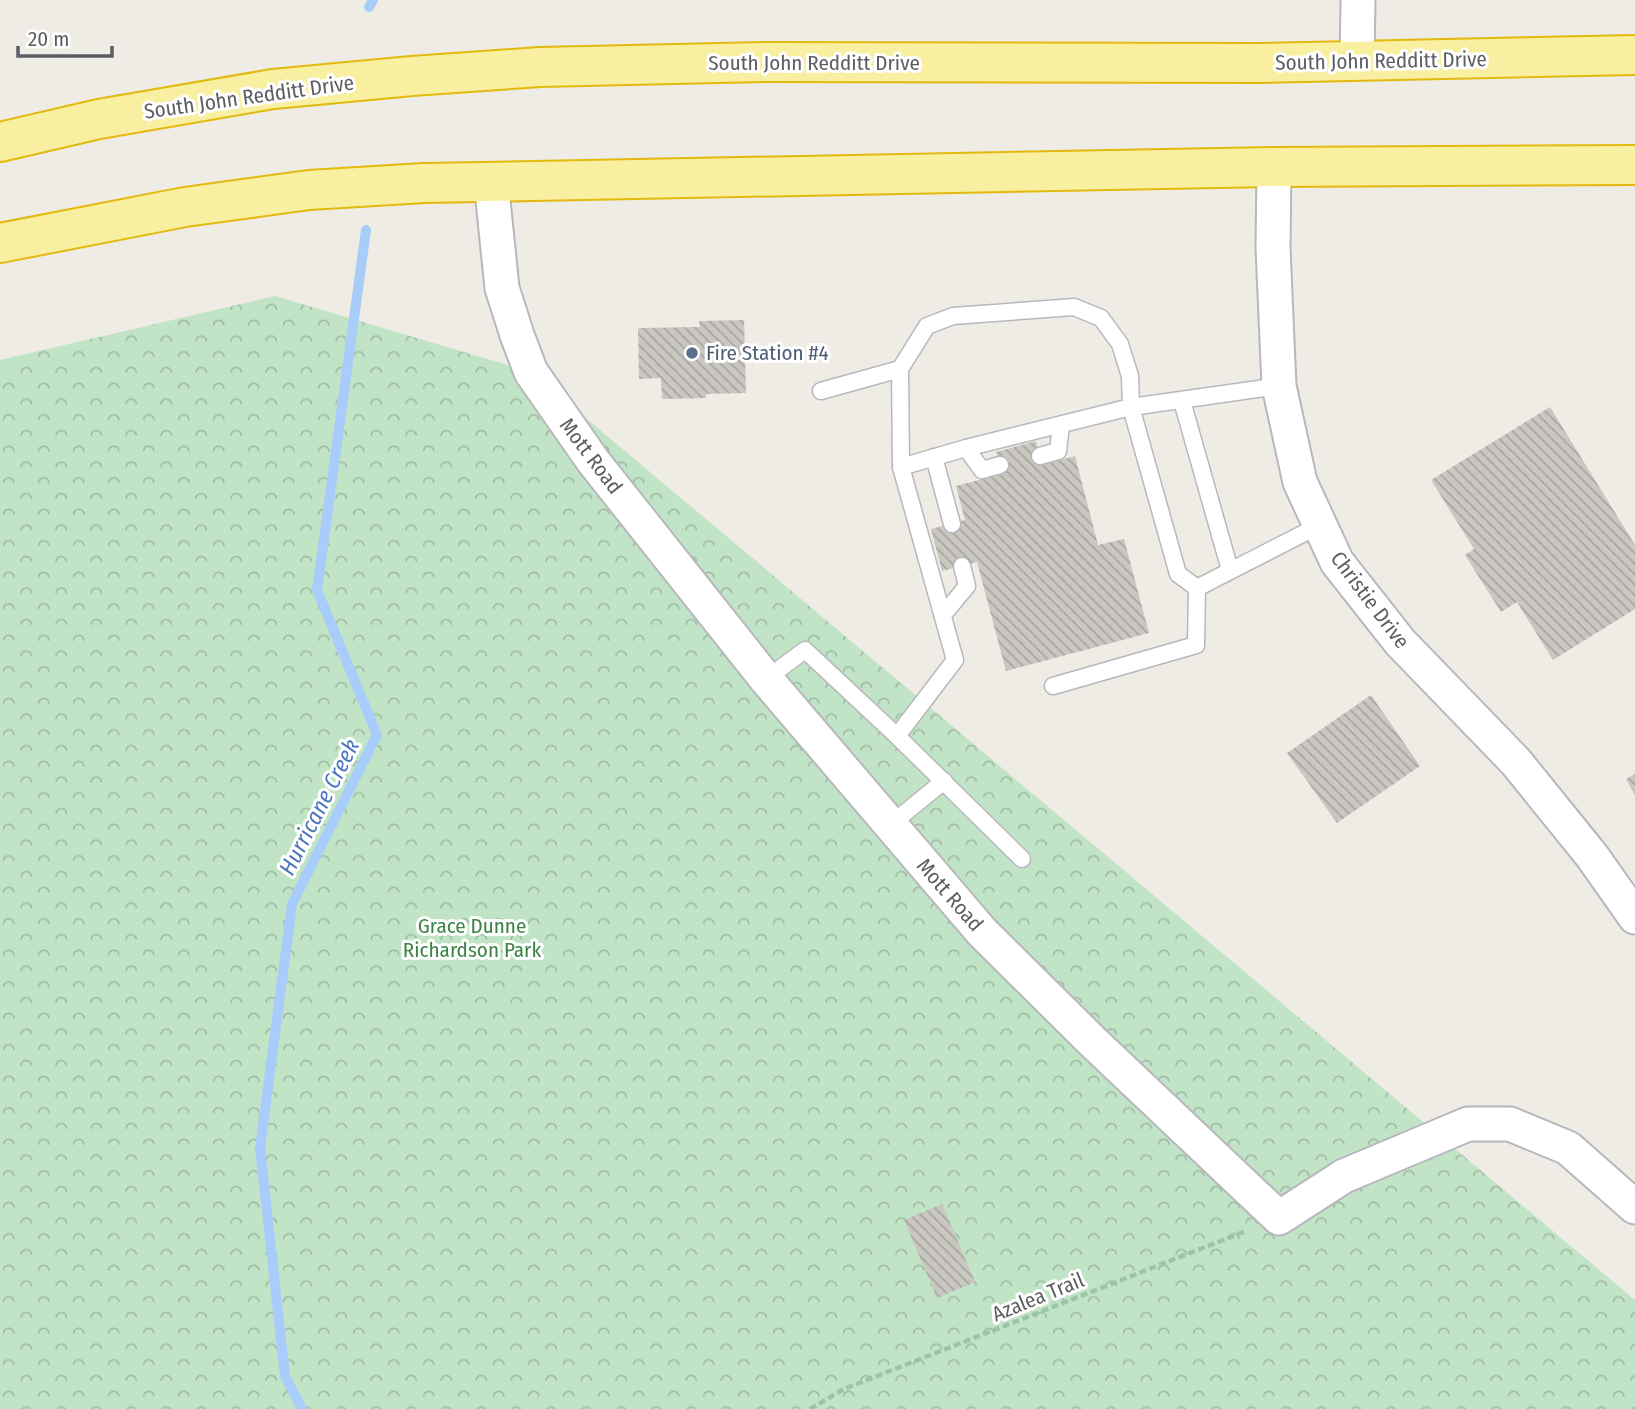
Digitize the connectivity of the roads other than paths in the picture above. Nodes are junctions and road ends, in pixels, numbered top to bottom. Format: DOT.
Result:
graph roads {
  1 [pos="1358,0"];
  2 [pos="1635,55"];
  3 [pos="1357,61"];
  4 [pos="0,142"];
  5 [pos="1635,165"];
  6 [pos="1274,167"];
  7 [pos="491,181"];
  8 [pos="0,243"];
  9 [pos="900,369"];
  10 [pos="1279,386"];
  11 [pos="821,391"];
  12 [pos="1182,401"];
  13 [pos="1131,407"];
  14 [pos="1061,425"];
  15 [pos="966,448"];
  16 [pos="1040,456"];
  17 [pos="934,457"];
  18 [pos="1000,466"];
  19 [pos="901,467"];
  20 [pos="952,524"];
  21 [pos="1320,525"];
  22 [pos="962,566"];
  23 [pos="1230,570"];
  24 [pos="1197,588"];
  25 [pos="943,615"];
  26 [pos="766,679"];
  27 [pos="1054,686"];
  28 [pos="897,736"];
  29 [pos="944,781"];
  30 [pos="890,825"];
  31 [pos="1022,859"];
  32 [pos="1635,917"];
  33 [pos="1635,1207"];
  1 -- 3 [label="street"];
  2 -- 3 [label="highway, South John Redditt Drive"];
  3 -- 4 [label="highway, South John Redditt Drive"];
  5 -- 6 [label="highway"];
  6 -- 7 [label="highway"];
  6 -- 10 [label="street, Christie Drive"];
  7 -- 8 [label="highway"];
  7 -- 26 [label="street, Mott Road"];
  9 -- 11 [label="lane"];
  9 -- 13 [label="lane"];
  9 -- 19 [label="lane"];
  10 -- 12 [label="lane"];
  10 -- 21 [label="street, Christie Drive"];
  12 -- 13 [label="lane"];
  12 -- 23 [label="lane"];
  13 -- 14 [label="lane"];
  13 -- 24 [label="lane"];
  14 -- 15 [label="lane"];
  14 -- 16 [label="lane"];
  15 -- 17 [label="lane"];
  15 -- 18 [label="lane"];
  17 -- 19 [label="lane"];
  17 -- 20 [label="lane"];
  19 -- 25 [label="lane"];
  21 -- 23 [label="lane"];
  21 -- 32 [label="street, Christie Drive"];
  22 -- 25 [label="lane"];
  23 -- 24 [label="lane"];
  24 -- 27 [label="lane"];
  25 -- 28 [label="lane"];
  26 -- 28 [label="lane"];
  26 -- 30 [label="street, Mott Road"];
  28 -- 29 [label="lane"];
  29 -- 30 [label="lane"];
  29 -- 31 [label="lane"];
  30 -- 33 [label="street, Mott Road"];
}
